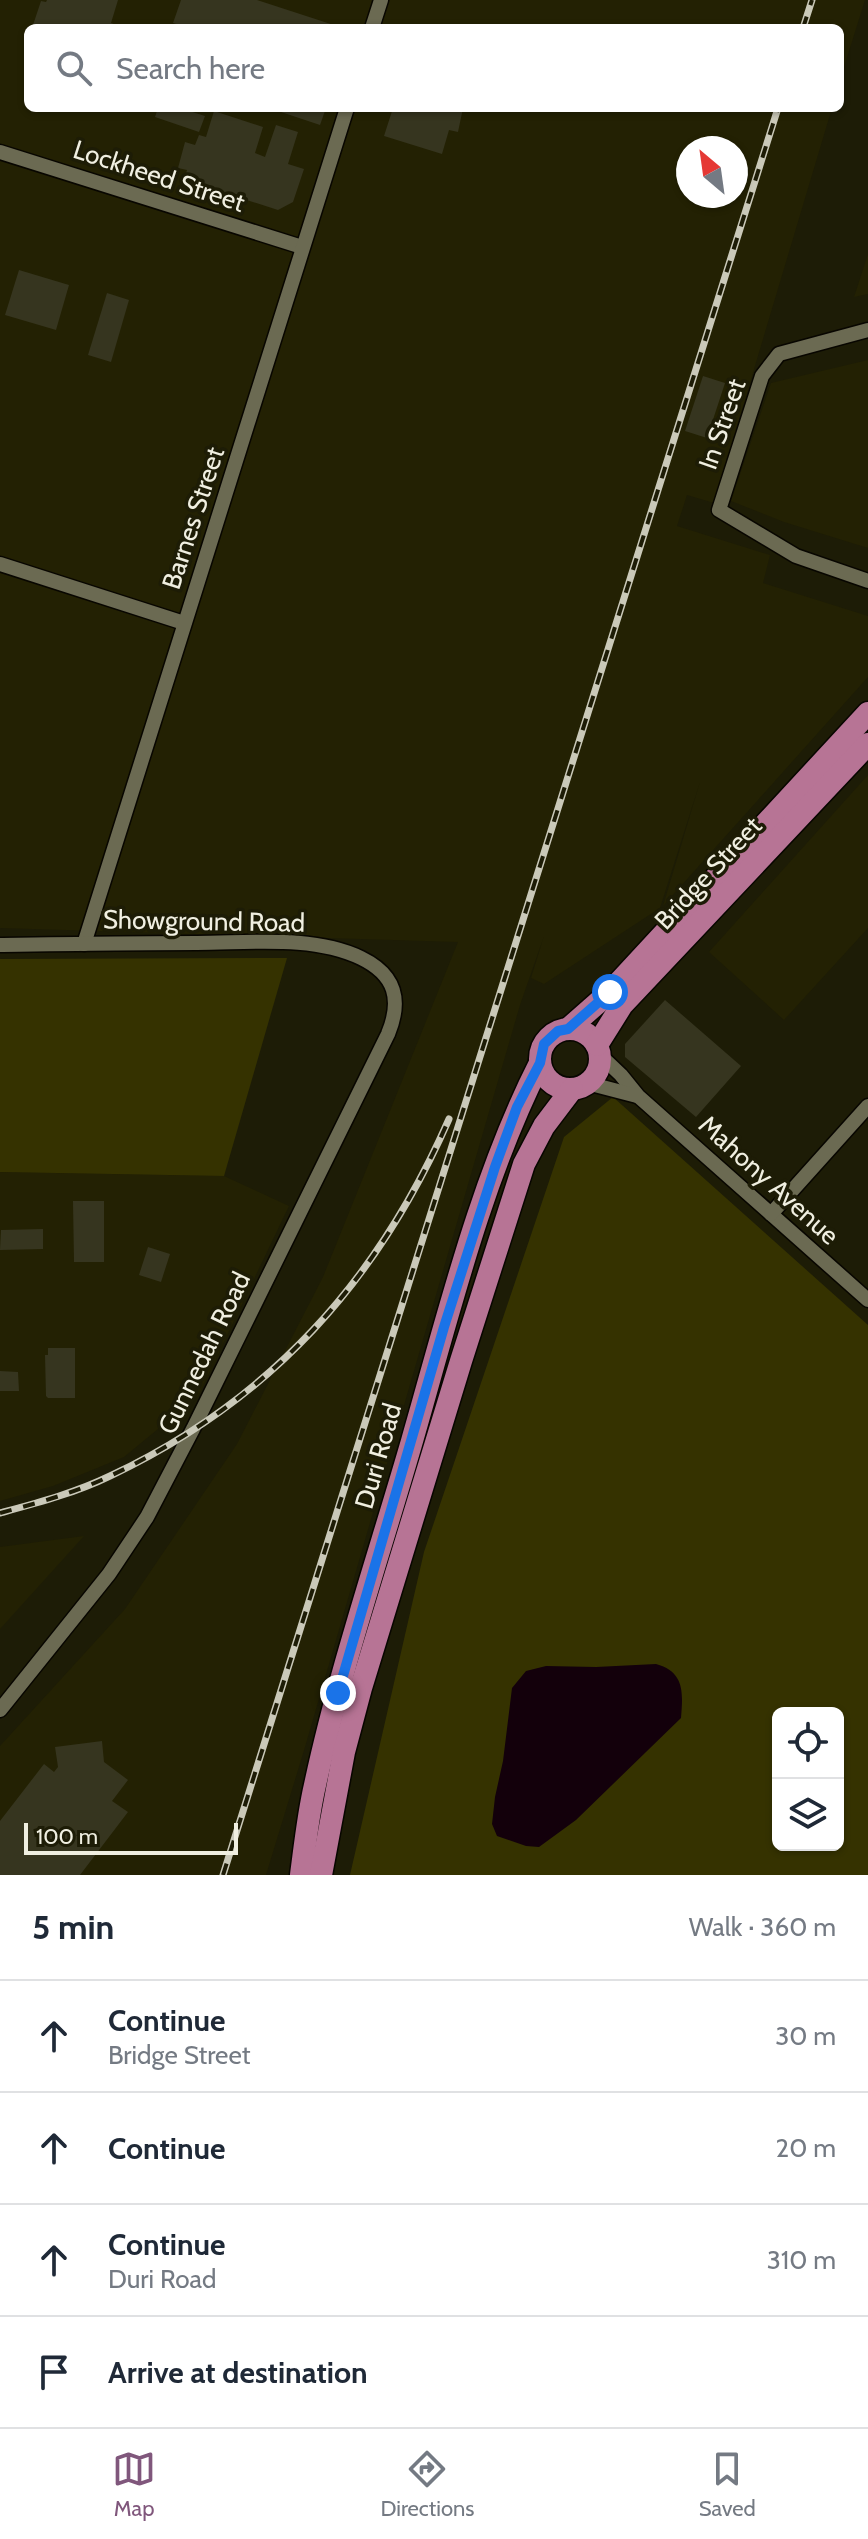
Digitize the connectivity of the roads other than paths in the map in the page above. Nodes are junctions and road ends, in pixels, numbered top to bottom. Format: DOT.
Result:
graph roads {
  1 [pos="381,0"];
  2 [pos="373,24"];
  3 [pos="346,112"];
  4 [pos="0,152"];
  5 [pos="302,247"];
  6 [pos="868,330"];
  7 [pos="0,564"];
  8 [pos="868,581"];
  9 [pos="184,623"];
  10 [pos="868,713"];
  11 [pos="868,720"];
  12 [pos="868,744"];
  13 [pos="839,745"];
  14 [pos="84,944"];
  15 [pos="0,945"];
  16 [pos="394,988"];
  17 [pos="568,1029"];
  18 [pos="598,1050"];
  19 [pos="540,1063"];
  20 [pos="580,1086"];
  21 [pos="638,1096"];
  22 [pos="868,1106"];
  23 [pos="771,1214"];
  24 [pos="868,1300"];
  25 [pos="0,1710"];
  26 [pos="301,1875"];
  27 [pos="321,1875"];
  1 -- 2 [label="street"];
  3 -- 5 [label="street, Barnes Street"];
  4 -- 5 [label="street, Lockheed Street"];
  5 -- 9 [label="street, Barnes Street"];
  6 -- 8 [label="street, In Street"];
  7 -- 9 [label="street"];
  9 -- 14 [label="street, Barnes Street"];
  10 -- 13 [label="main road, Bridge Street"];
  11 -- 13 [label="main road, Bridge Street"];
  12 -- 18 [label="main road, Bridge Street"];
  13 -- 17 [label="main road, Bridge Street"];
  14 -- 15 [label="street, Showground Road"];
  14 -- 16 [label="street, Showground Road"];
  16 -- 25 [label="street, Gunnedah Road"];
  17 -- 18 [label="main road"];
  17 -- 19 [label="main road"];
  18 -- 20 [label="main road"];
  18 -- 21 [label="street, Mahony Avenue"];
  19 -- 20 [label="main road"];
  19 -- 26 [label="main road, Duri Road"];
  20 -- 21 [label="street, Mahony Avenue"];
  20 -- 27 [label="main road, Duri Road"];
  21 -- 23 [label="street, Mahony Avenue"];
  22 -- 23 [label="street"];
  23 -- 24 [label="street, Mahony Avenue"];
}
